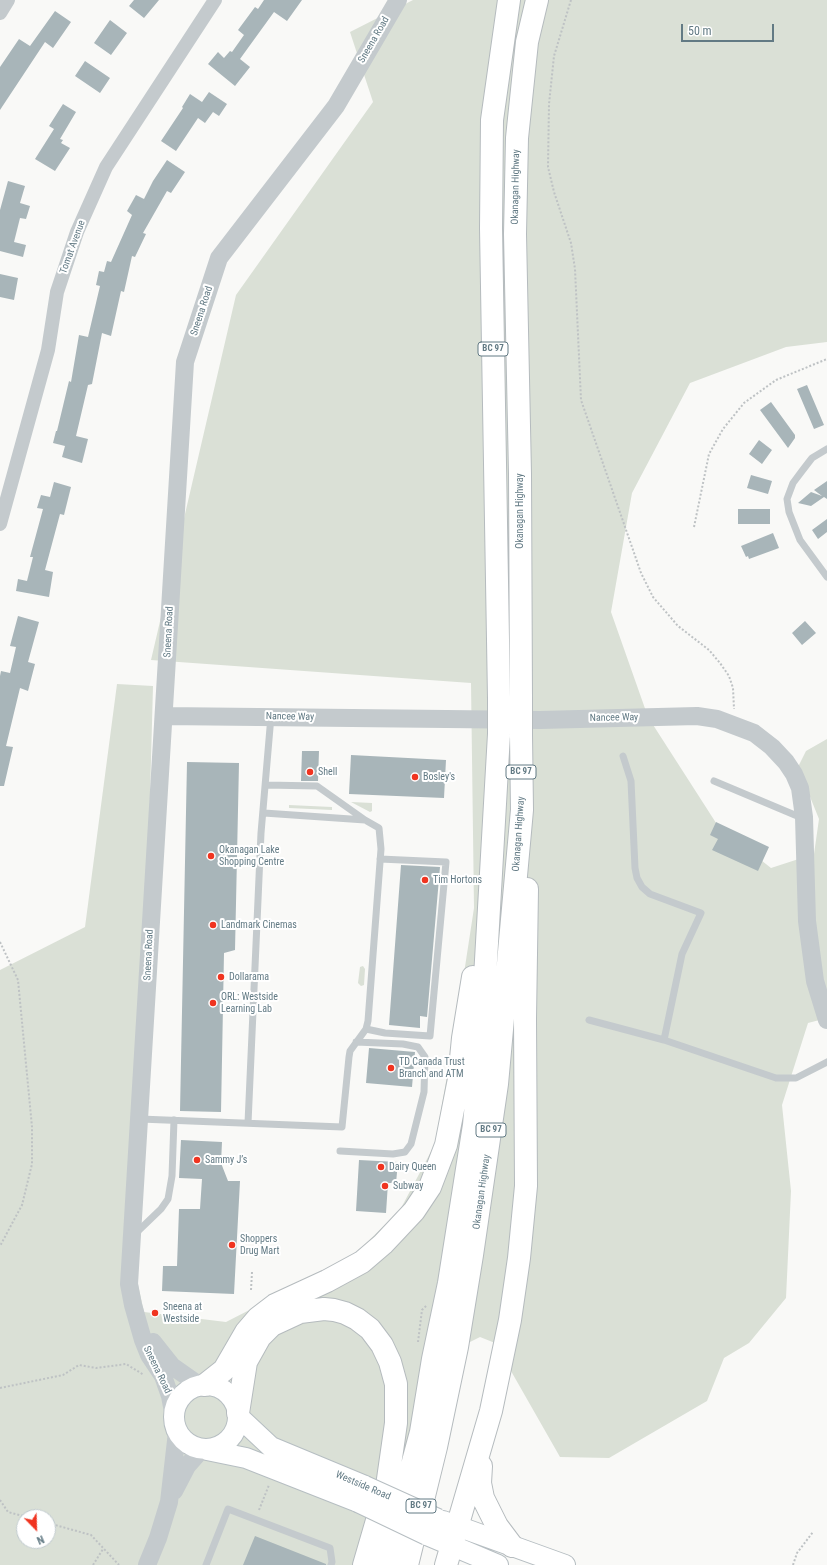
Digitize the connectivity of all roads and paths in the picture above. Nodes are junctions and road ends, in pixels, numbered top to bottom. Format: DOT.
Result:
graph roads {
  1 [pos="8,0"];
  2 [pos="215,0"];
  3 [pos="398,0"];
  4 [pos="509,0"];
  5 [pos="537,0"];
  6 [pos="571,0"];
  7 [pos="0,13"];
  8 [pos="827,359"];
  9 [pos="827,449"];
  10 [pos="4,487"];
  11 [pos="0,524"];
  12 [pos="694,527"];
  13 [pos="827,578"];
  14 [pos="164,716"];
  15 [pos="271,716"];
  16 [pos="734,724"];
  17 [pos="623,756"];
  18 [pos="714,782"];
  19 [pos="266,785"];
  20 [pos="522,810"];
  21 [pos="264,813"];
  22 [pos="804,819"];
  23 [pos="365,820"];
  24 [pos="380,859"];
  25 [pos="487,919"];
  26 [pos="0,942"];
  27 [pos="589,1020"];
  28 [pos="827,1020"];
  29 [pos="366,1029"];
  30 [pos="664,1040"];
  31 [pos="356,1042"];
  32 [pos="827,1062"];
  33 [pos="139,1119"];
  34 [pos="174,1120"];
  35 [pos="248,1123"];
  36 [pos="340,1151"];
  37 [pos="131,1239"];
  38 [pos="0,1246"];
  39 [pos="252,1272"];
  40 [pos="250,1290"];
  41 [pos="138,1324"];
  42 [pos="145,1376"];
  43 [pos="202,1385"];
  44 [pos="0,1388"];
  45 [pos="238,1415"];
  46 [pos="175,1425"];
  47 [pos="481,1447"];
  48 [pos="203,1450"];
  49 [pos="269,1485"];
  50 [pos="361,1494"];
  51 [pos="0,1500"];
  52 [pos="169,1502"];
  53 [pos="16,1514"];
  54 [pos="256,1519"];
  55 [pos="56,1525"];
  56 [pos="813,1532"];
  57 [pos="444,1538"];
  58 [pos="512,1546"];
  59 [pos="103,1549"];
  60 [pos="93,1565"];
  61 [pos="119,1565"];
  62 [pos="147,1565"];
  63 [pos="206,1565"];
  64 [pos="331,1565"];
  65 [pos="364,1565"];
  66 [pos="385,1565"];
  67 [pos="407,1565"];
  68 [pos="498,1565"];
  69 [pos="565,1565"];
  70 [pos="793,1565"];
  1 -- 7 [label="street"];
  2 -- 10 [label="street, Tomat Avenue"];
  3 -- 14 [label="street, Sneena Road"];
  4 -- 25 [label="highway, Okanagan Highway / BC 97, bridge"];
  5 -- 20 [label="highway, Okanagan Highway / BC 97, bridge"];
  6 -- 16 [label="path"];
  8 -- 12 [label="path"];
  9 -- 13 [label="lane"];
  10 -- 11 [label="street, Tomat Avenue"];
  14 -- 15 [label="street, Nancee Way"];
  14 -- 33 [label="street, Sneena Road"];
  15 -- 16 [label="street, Nancee Way"];
  15 -- 19 [label="lane"];
  16 -- 22 [label="street, Nancee Way"];
  17 -- 30 [label="lane"];
  18 -- 22 [label="lane"];
  19 -- 21 [label="lane"];
  19 -- 23 [label="lane"];
  20 -- 47 [label="highway"];
  20 -- 67 [label="highway, Okanagan Highway / BC 97"];
  21 -- 23 [label="lane"];
  21 -- 35 [label="lane"];
  22 -- 28 [label="street, Nancee Way"];
  23 -- 24 [label="lane"];
  24 -- 29 [label="lane"];
  24 -- 29 [label="lane"];
  25 -- 43 [label="highway"];
  25 -- 66 [label="highway, Okanagan Highway / BC 97"];
  26 -- 38 [label="path"];
  27 -- 30 [label="lane"];
  29 -- 31 [label="lane"];
  30 -- 32 [label="lane"];
  31 -- 35 [label="lane"];
  31 -- 36 [label="lane"];
  33 -- 34 [label="lane"];
  33 -- 37 [label="street, Sneena Road"];
  34 -- 35 [label="lane"];
  34 -- 37 [label="lane"];
  37 -- 41 [label="street, Sneena Road"];
  39 -- 40 [label="path"];
  41 -- 43 [label="street, Sneena Road"];
  41 -- 46 [label="street, Sneena Road"];
  42 -- 44 [label="path"];
  43 -- 45 [label="main road"];
  43 -- 46 [label="main road"];
  45 -- 48 [label="main road"];
  45 -- 50 [label="main road, Westside Road"];
  45 -- 65 [label="highway"];
  46 -- 48 [label="main road"];
  46 -- 52 [label="street, Sneena Road"];
  47 -- 57 [label="highway"];
  47 -- 58 [label="highway"];
  48 -- 50 [label="main road, Westside Road"];
  48 -- 52 [label="street, Sneena Road"];
  49 -- 54 [label="path"];
  50 -- 57 [label="main road, Westside Road, bridge"];
  51 -- 53 [label="path"];
  52 -- 62 [label="street, Sneena Road"];
  54 -- 63 [label="lane"];
  54 -- 64 [label="lane"];
  55 -- 59 [label="path"];
  56 -- 70 [label="path"];
  57 -- 58 [label="main road, Westside Road"];
  57 -- 68 [label="main road, Westside Road"];
  58 -- 69 [label="main road, Westside Road"];
  59 -- 60 [label="path"];
  59 -- 61 [label="path"];
}
